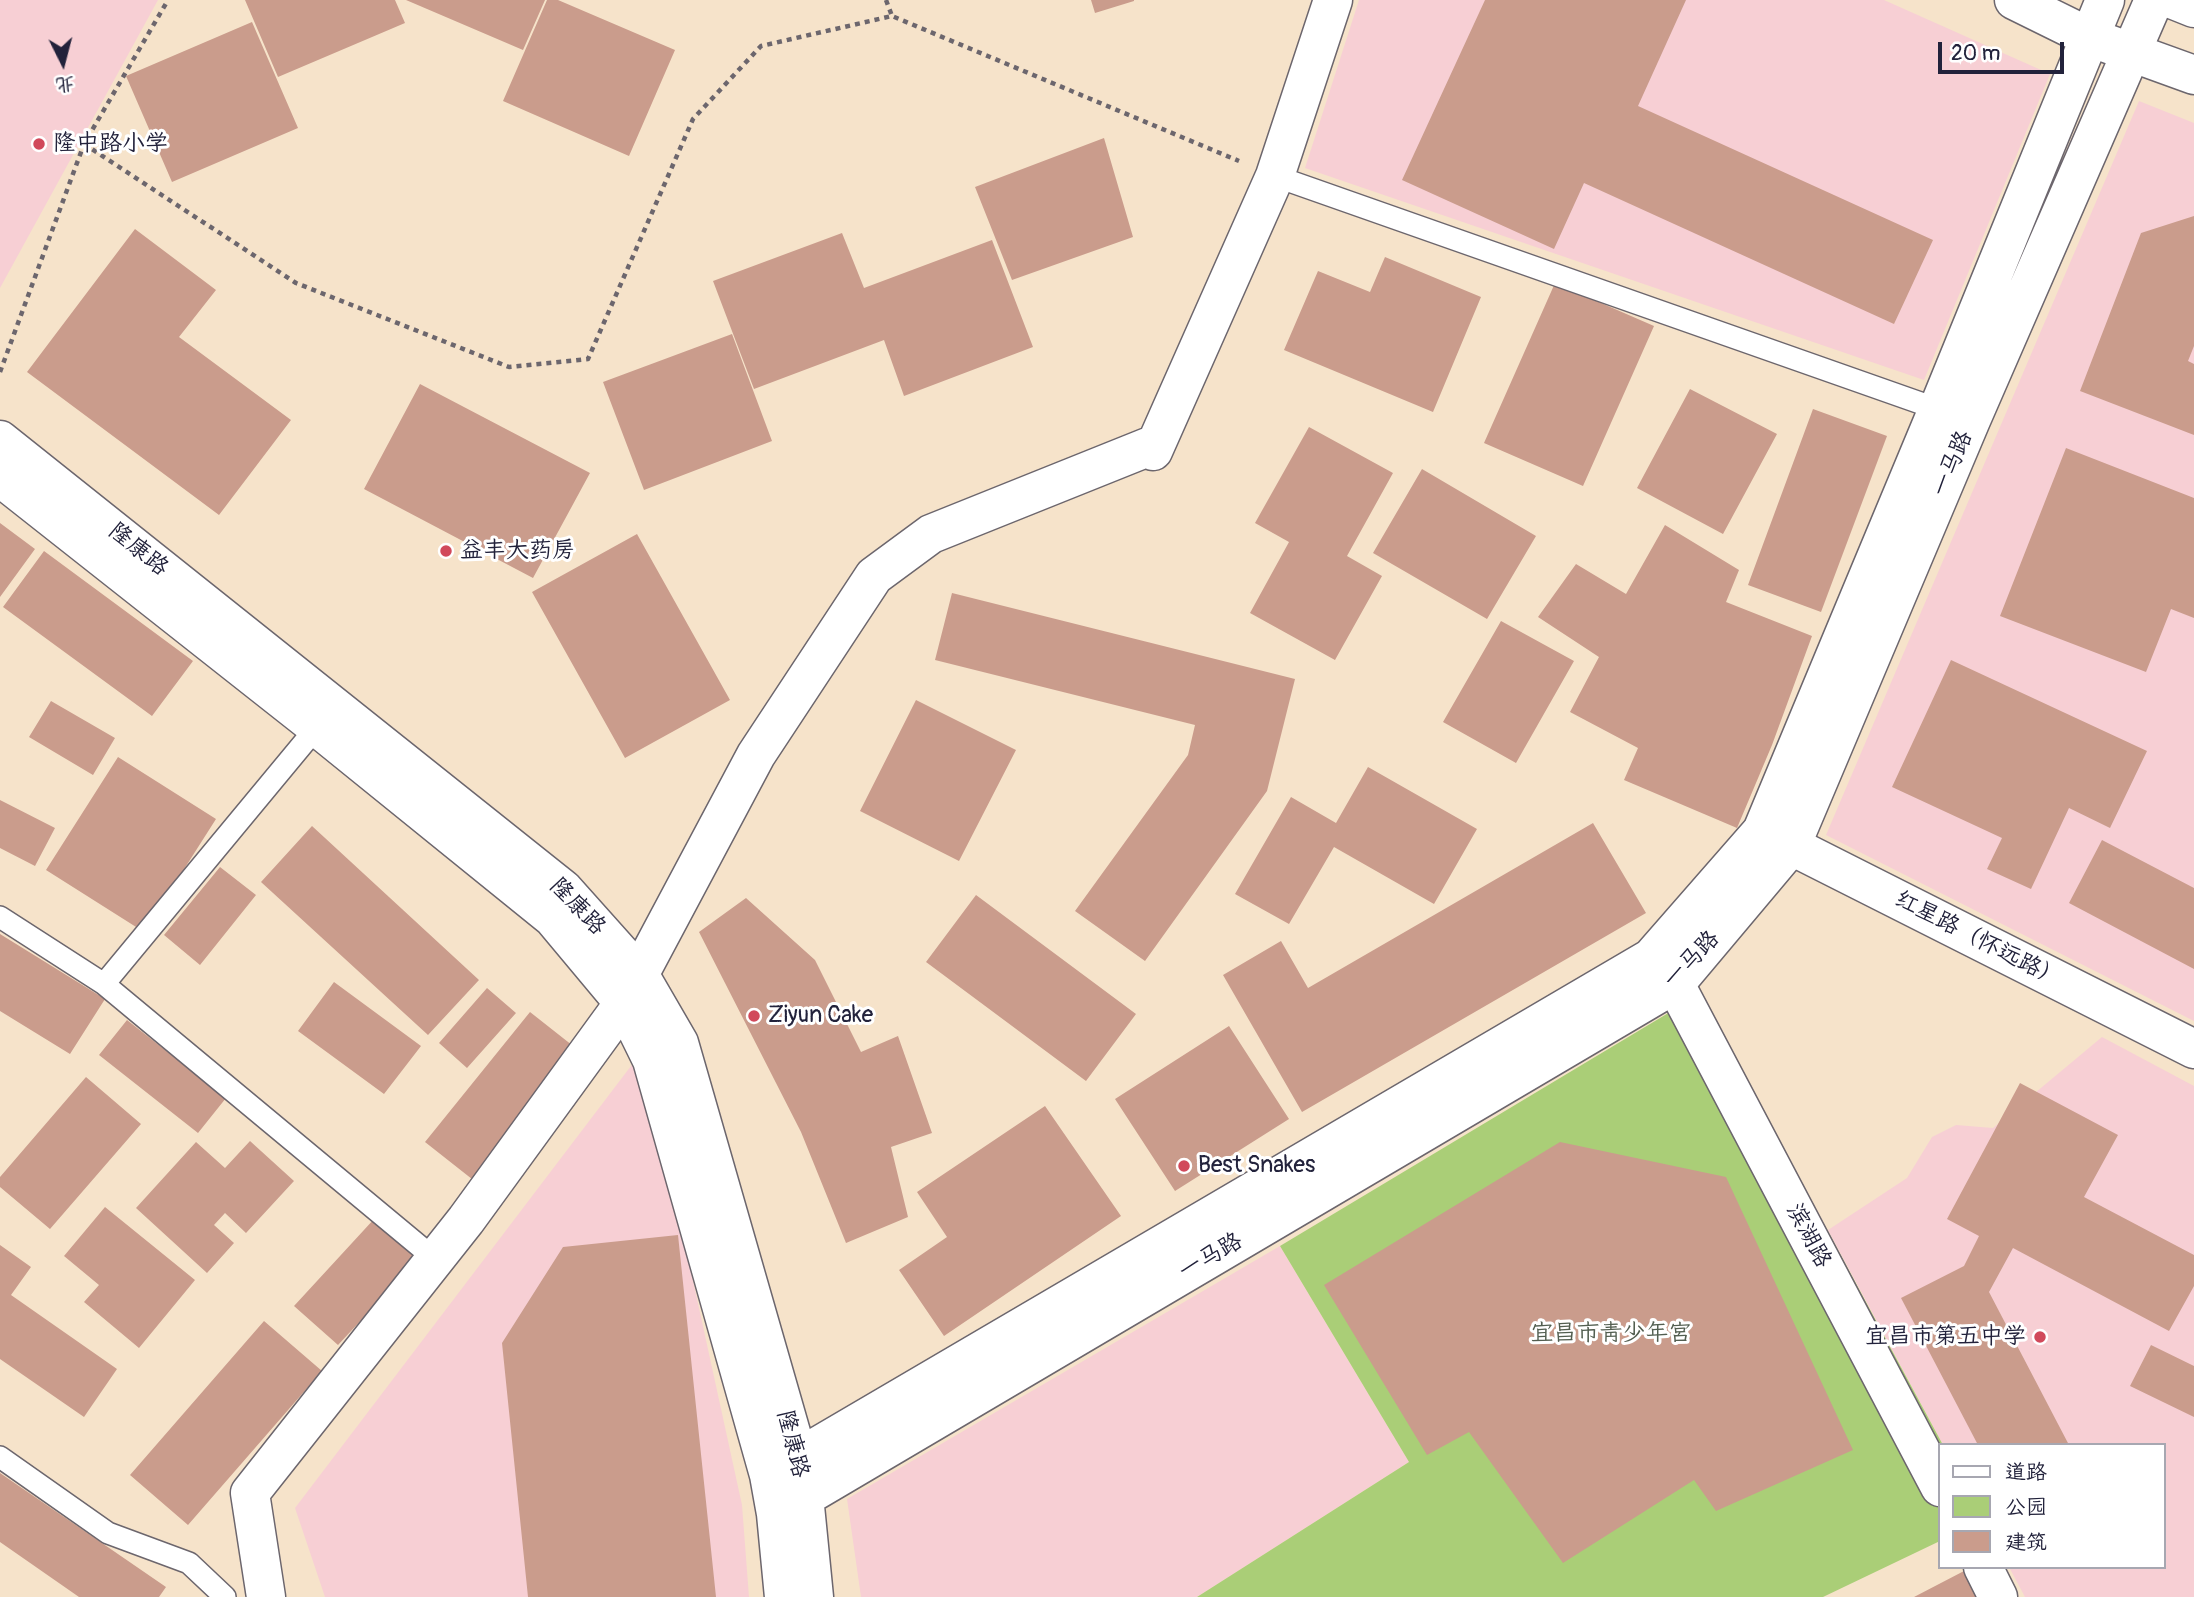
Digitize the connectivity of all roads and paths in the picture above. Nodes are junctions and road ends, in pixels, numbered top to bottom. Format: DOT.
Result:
graph roads {
  1 [pos="168,0"];
  2 [pos="886,0"];
  3 [pos="1333,0"];
  4 [pos="2014,0"];
  5 [pos="2105,0"];
  6 [pos="2154,0"];
  7 [pos="2174,0"];
  8 [pos="2194,8"];
  9 [pos="892,16"];
  10 [pos="2089,37"];
  11 [pos="2131,51"];
  12 [pos="2194,75"];
  13 [pos="85,144"];
  14 [pos="1275,176"];
  15 [pos="0,372"];
  16 [pos="1955,415"];
  17 [pos="0,440"];
  18 [pos="0,477"];
  19 [pos="317,727"];
  20 [pos="1777,838"];
  21 [pos="0,917"];
  22 [pos="104,984"];
  23 [pos="1675,984"];
  24 [pos="632,989"];
  25 [pos="2194,1049"];
  26 [pos="435,1259"];
  27 [pos="0,1457"];
  28 [pos="783,1466"];
  29 [pos="1938,1483"];
  30 [pos="790,1505"];
  31 [pos="1984,1569"];
  32 [pos="225,1597"];
  33 [pos="266,1597"];
  34 [pos="783,1597"];
  35 [pos="814,1597"];
  36 [pos="1998,1597"];
  1 -- 13 [label="path"];
  2 -- 9 [label="path"];
  3 -- 14 [label="main road"];
  4 -- 10 [label="main road"];
  5 -- 10 [label="main road, 一马路"];
  6 -- 11 [label="main road, 一马路"];
  7 -- 8 [label="main road"];
  9 -- 13 [label="path"];
  9 -- 14 [label="path"];
  10 -- 11 [label="main road"];
  10 -- 16 [label="main road, 一马路"];
  11 -- 12 [label="main road"];
  11 -- 16 [label="main road, 一马路"];
  13 -- 15 [label="path"];
  14 -- 16 [label="lane"];
  14 -- 24 [label="main road"];
  16 -- 20 [label="main road, 一马路"];
  17 -- 24 [label="main road, 隆康路"];
  18 -- 19 [label="main road, 隆康路"];
  19 -- 22 [label="lane"];
  19 -- 24 [label="main road, 隆康路"];
  20 -- 23 [label="main road, 一马路"];
  20 -- 25 [label="main road, 红星路（怀远路）"];
  20 -- 28 [label="main road, 一马路"];
  21 -- 22 [label="lane"];
  22 -- 26 [label="lane"];
  23 -- 29 [label="main road, 滨湖路"];
  23 -- 30 [label="main road, 一马路"];
  24 -- 26 [label="main road"];
  24 -- 28 [label="main road, 隆康路"];
  26 -- 33 [label="main road"];
  27 -- 32 [label="lane"];
  28 -- 30 [label="main road, 隆康路"];
  30 -- 34 [label="main road, 隆康路"];
  30 -- 35 [label="main road, 隆康路"];
  31 -- 36 [label="main road"];
}
